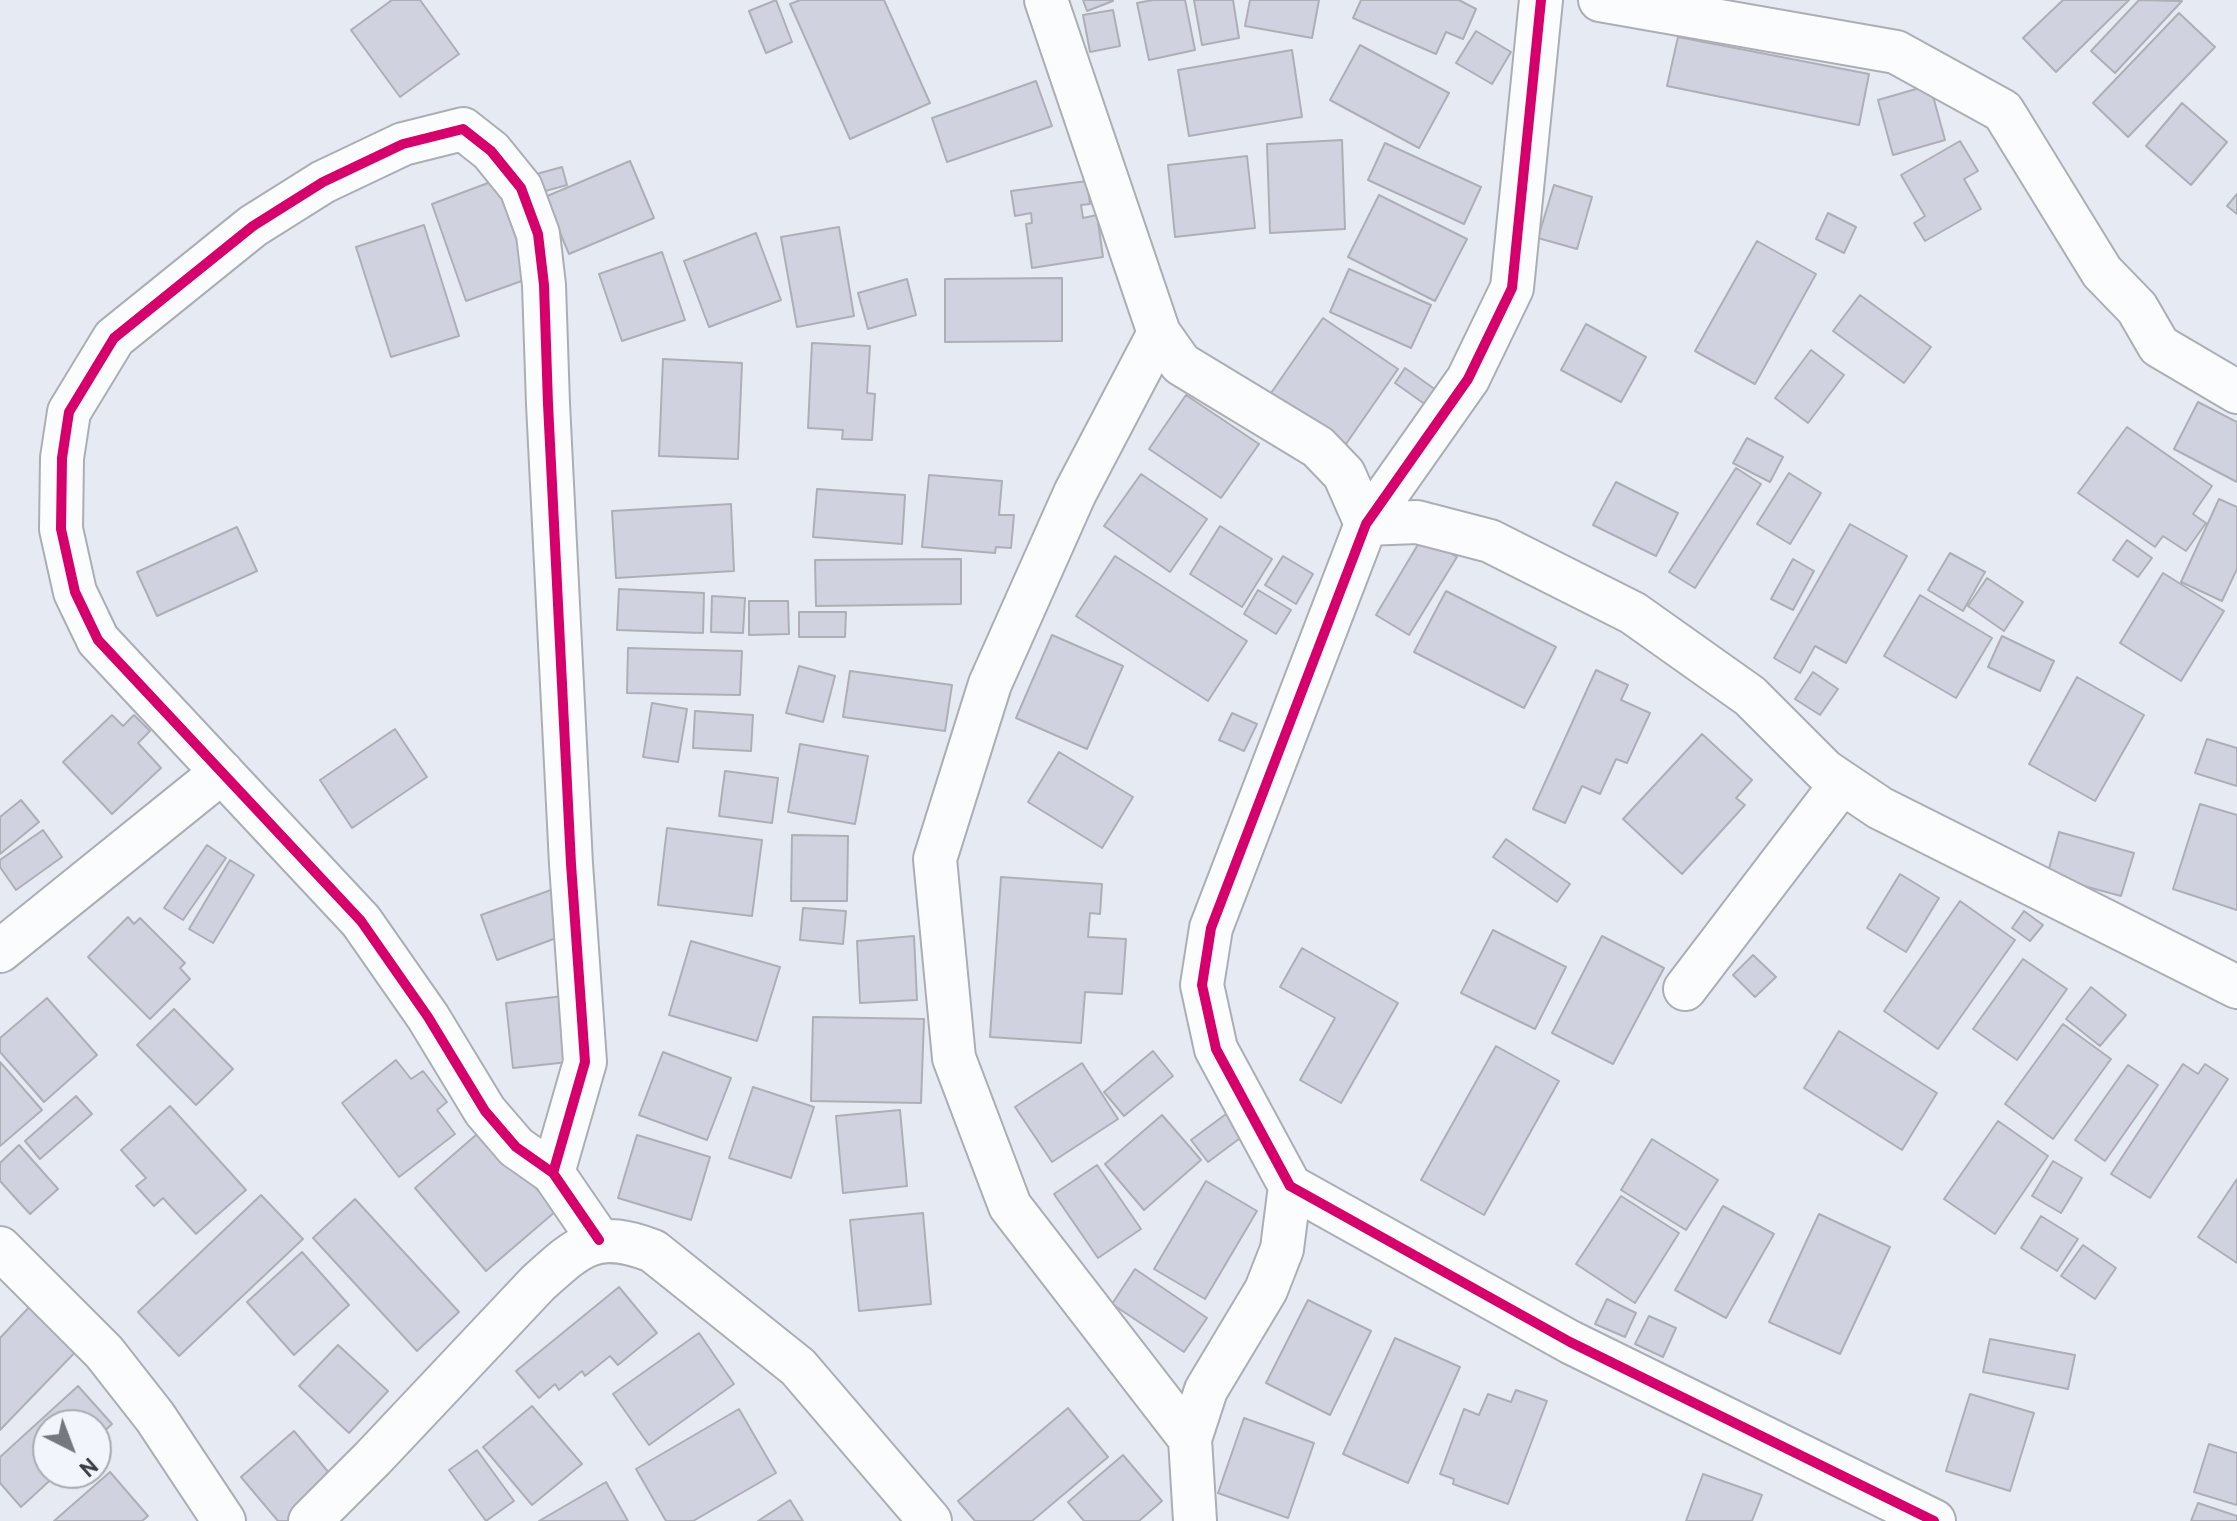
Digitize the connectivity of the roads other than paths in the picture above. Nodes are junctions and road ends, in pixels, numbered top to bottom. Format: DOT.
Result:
graph roads {
  1 [pos="1046,0"];
  2 [pos="1541,0"];
  3 [pos="1600,0"];
  4 [pos="1159,333"];
  5 [pos="2237,392"];
  6 [pos="1366,524"];
  7 [pos="222,772"];
  8 [pos="1842,783"];
  9 [pos="0,951"];
  10 [pos="2237,987"];
  11 [pos="1685,989"];
  12 [pos="553,1173"];
  13 [pos="1290,1186"];
  14 [pos="599,1240"];
  15 [pos="0,1248"];
  16 [pos="1190,1439"];
  17 [pos="224,1521"];
  18 [pos="310,1521"];
  19 [pos="930,1521"];
  20 [pos="1195,1521"];
  21 [pos="1934,1521"];
  1 -- 4 [label="street"];
  2 -- 6 [label="street"];
  3 -- 5 [label="street"];
  4 -- 6 [label="street"];
  4 -- 16 [label="street"];
  6 -- 8 [label="street"];
  6 -- 13 [label="street"];
  7 -- 9 [label="street"];
  7 -- 12 [label="street"];
  7 -- 12 [label="street"];
  8 -- 10 [label="street"];
  8 -- 11 [label="street"];
  12 -- 14 [label="street"];
  13 -- 16 [label="street"];
  13 -- 21 [label="street"];
  14 -- 18 [label="street"];
  14 -- 19 [label="street"];
  15 -- 17 [label="street"];
  16 -- 20 [label="street"];
}
